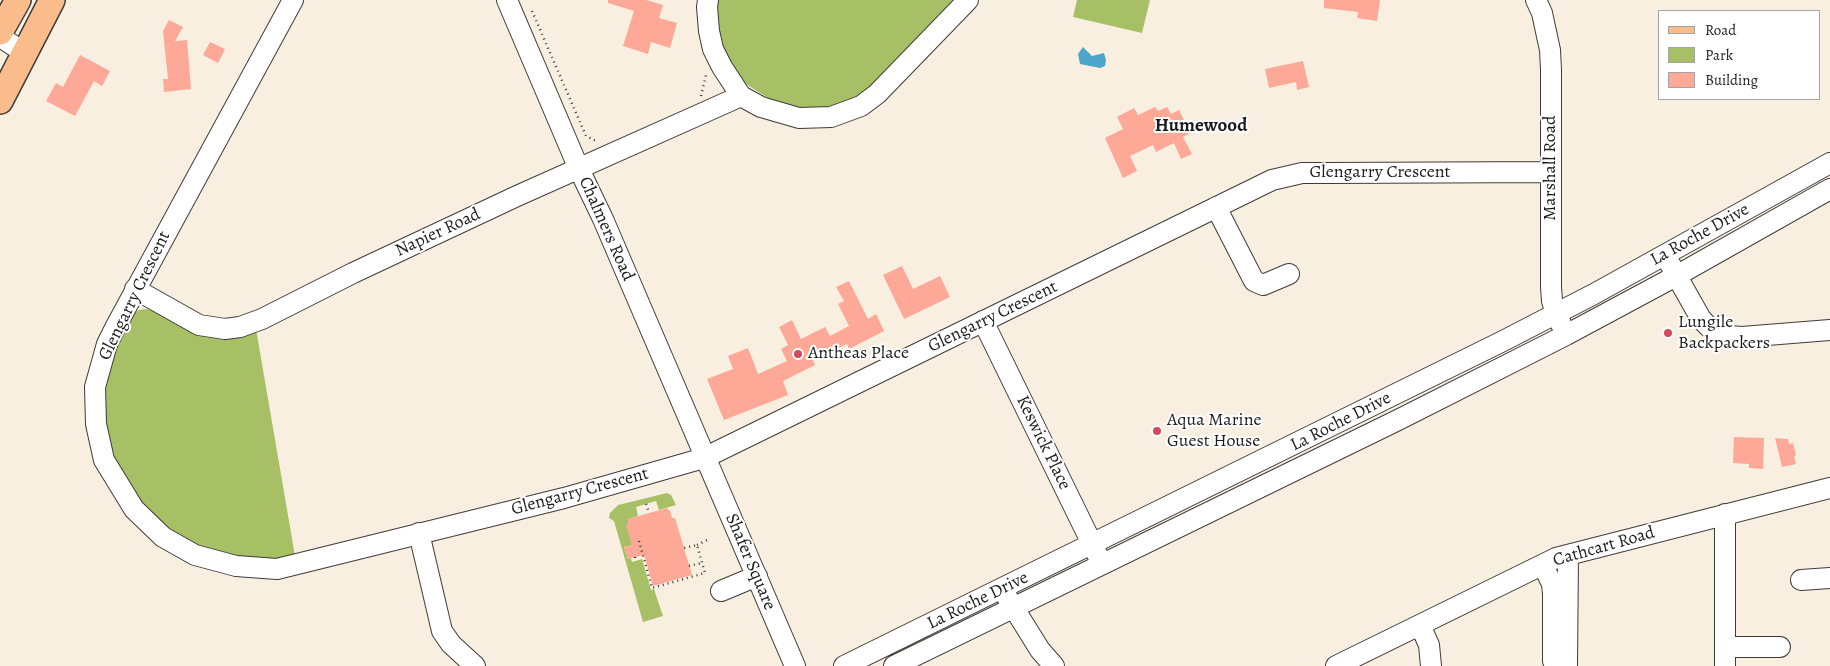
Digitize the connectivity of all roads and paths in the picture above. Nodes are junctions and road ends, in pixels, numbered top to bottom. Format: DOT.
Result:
graph roads {
  1 [pos="18,0"];
  2 [pos="52,0"];
  3 [pos="293,0"];
  4 [pos="507,0"];
  5 [pos="708,0"];
  6 [pos="968,0"];
  7 [pos="1536,0"];
  8 [pos="531,9"];
  9 [pos="0,32"];
  10 [pos="0,37"];
  11 [pos="25,53"];
  12 [pos="705,68"];
  13 [pos="742,96"];
  14 [pos="700,100"];
  15 [pos="0,101"];
  16 [pos="600,143"];
  17 [pos="1830,163"];
  18 [pos="579,170"];
  19 [pos="1551,172"];
  20 [pos="1830,189"];
  21 [pos="1216,207"];
  22 [pos="1665,255"];
  23 [pos="1289,274"];
  24 [pos="1676,276"];
  25 [pos="135,289"];
  26 [pos="1556,314"];
  27 [pos="984,321"];
  28 [pos="1830,330"];
  29 [pos="1566,335"];
  30 [pos="704,458"];
  31 [pos="1830,488"];
  32 [pos="646,504"];
  33 [pos="649,513"];
  34 [pos="1725,514"];
  35 [pos="419,533"];
  36 [pos="707,540"];
  37 [pos="639,541"];
  38 [pos="697,544"];
  39 [pos="1092,545"];
  40 [pos="684,548"];
  41 [pos="1568,555"];
  42 [pos="702,563"];
  43 [pos="1102,564"];
  44 [pos="1543,565"];
  45 [pos="689,566"];
  46 [pos="757,576"];
  47 [pos="1830,578"];
  48 [pos="1801,580"];
  49 [pos="1002,589"];
  50 [pos="721,591"];
  51 [pos="1013,609"];
  52 [pos="1420,625"];
  53 [pos="1780,647"];
  54 [pos="1725,657"];
  55 [pos="475,666"];
  56 [pos="794,666"];
  57 [pos="844,666"];
  58 [pos="894,666"];
  59 [pos="1054,666"];
  60 [pos="1336,666"];
  61 [pos="1431,666"];
  62 [pos="1553,666"];
  63 [pos="1567,666"];
  1 -- 9 [label="main road"];
  2 -- 11 [label="main road"];
  3 -- 25 [label="street, Glengarry Crescent"];
  4 -- 18 [label="street, Chalmers Road"];
  5 -- 13 [label="street"];
  6 -- 13 [label="street"];
  7 -- 19 [label="street, Marshall Road"];
  8 -- 16 [label="path"];
  10 -- 11 [label="street"];
  11 -- 15 [label="main road"];
  12 -- 14 [label="path"];
  13 -- 18 [label="street, Napier Road"];
  17 -- 22 [label="street, La Roche Drive"];
  18 -- 25 [label="street, Napier Road"];
  18 -- 30 [label="street, Chalmers Road"];
  19 -- 21 [label="street, Glengarry Crescent"];
  19 -- 26 [label="street, Marshall Road"];
  20 -- 24 [label="street, La Roche Drive"];
  21 -- 23 [label="street"];
  21 -- 27 [label="street, Glengarry Crescent"];
  22 -- 24 [label="street"];
  22 -- 26 [label="street, La Roche Drive"];
  24 -- 28 [label="street"];
  24 -- 29 [label="street, La Roche Drive"];
  25 -- 35 [label="street, Glengarry Crescent"];
  26 -- 29 [label="street, Marshall Road"];
  26 -- 39 [label="street, La Roche Drive"];
  27 -- 30 [label="street, Glengarry Crescent"];
  27 -- 39 [label="street, Keswick Place"];
  29 -- 43 [label="street, La Roche Drive"];
  30 -- 35 [label="street, Glengarry Crescent"];
  30 -- 46 [label="street, Shafer Square"];
  31 -- 34 [label="street, Cathcart Road"];
  32 -- 33 [label="path"];
  34 -- 41 [label="street, Cathcart Road"];
  34 -- 54 [label="street"];
  35 -- 55 [label="street"];
  36 -- 38 [label="path"];
  37 -- 42 [label="path"];
  38 -- 40 [label="path"];
  38 -- 42 [label="path"];
  39 -- 43 [label="street, Keswick Place"];
  39 -- 49 [label="street, La Roche Drive"];
  41 -- 44 [label="street, Cathcart Road"];
  41 -- 63 [label="street"];
  42 -- 45 [label="path"];
  43 -- 51 [label="street, La Roche Drive"];
  44 -- 52 [label="street, Cathcart Road"];
  44 -- 62 [label="street"];
  46 -- 50 [label="street"];
  46 -- 56 [label="street, Shafer Square"];
  47 -- 48 [label="street"];
  49 -- 51 [label="street"];
  49 -- 57 [label="street, La Roche Drive"];
  51 -- 58 [label="street, La Roche Drive"];
  51 -- 59 [label="street"];
  52 -- 60 [label="street, Cathcart Road"];
  52 -- 61 [label="street"];
  53 -- 54 [label="street"];
}
